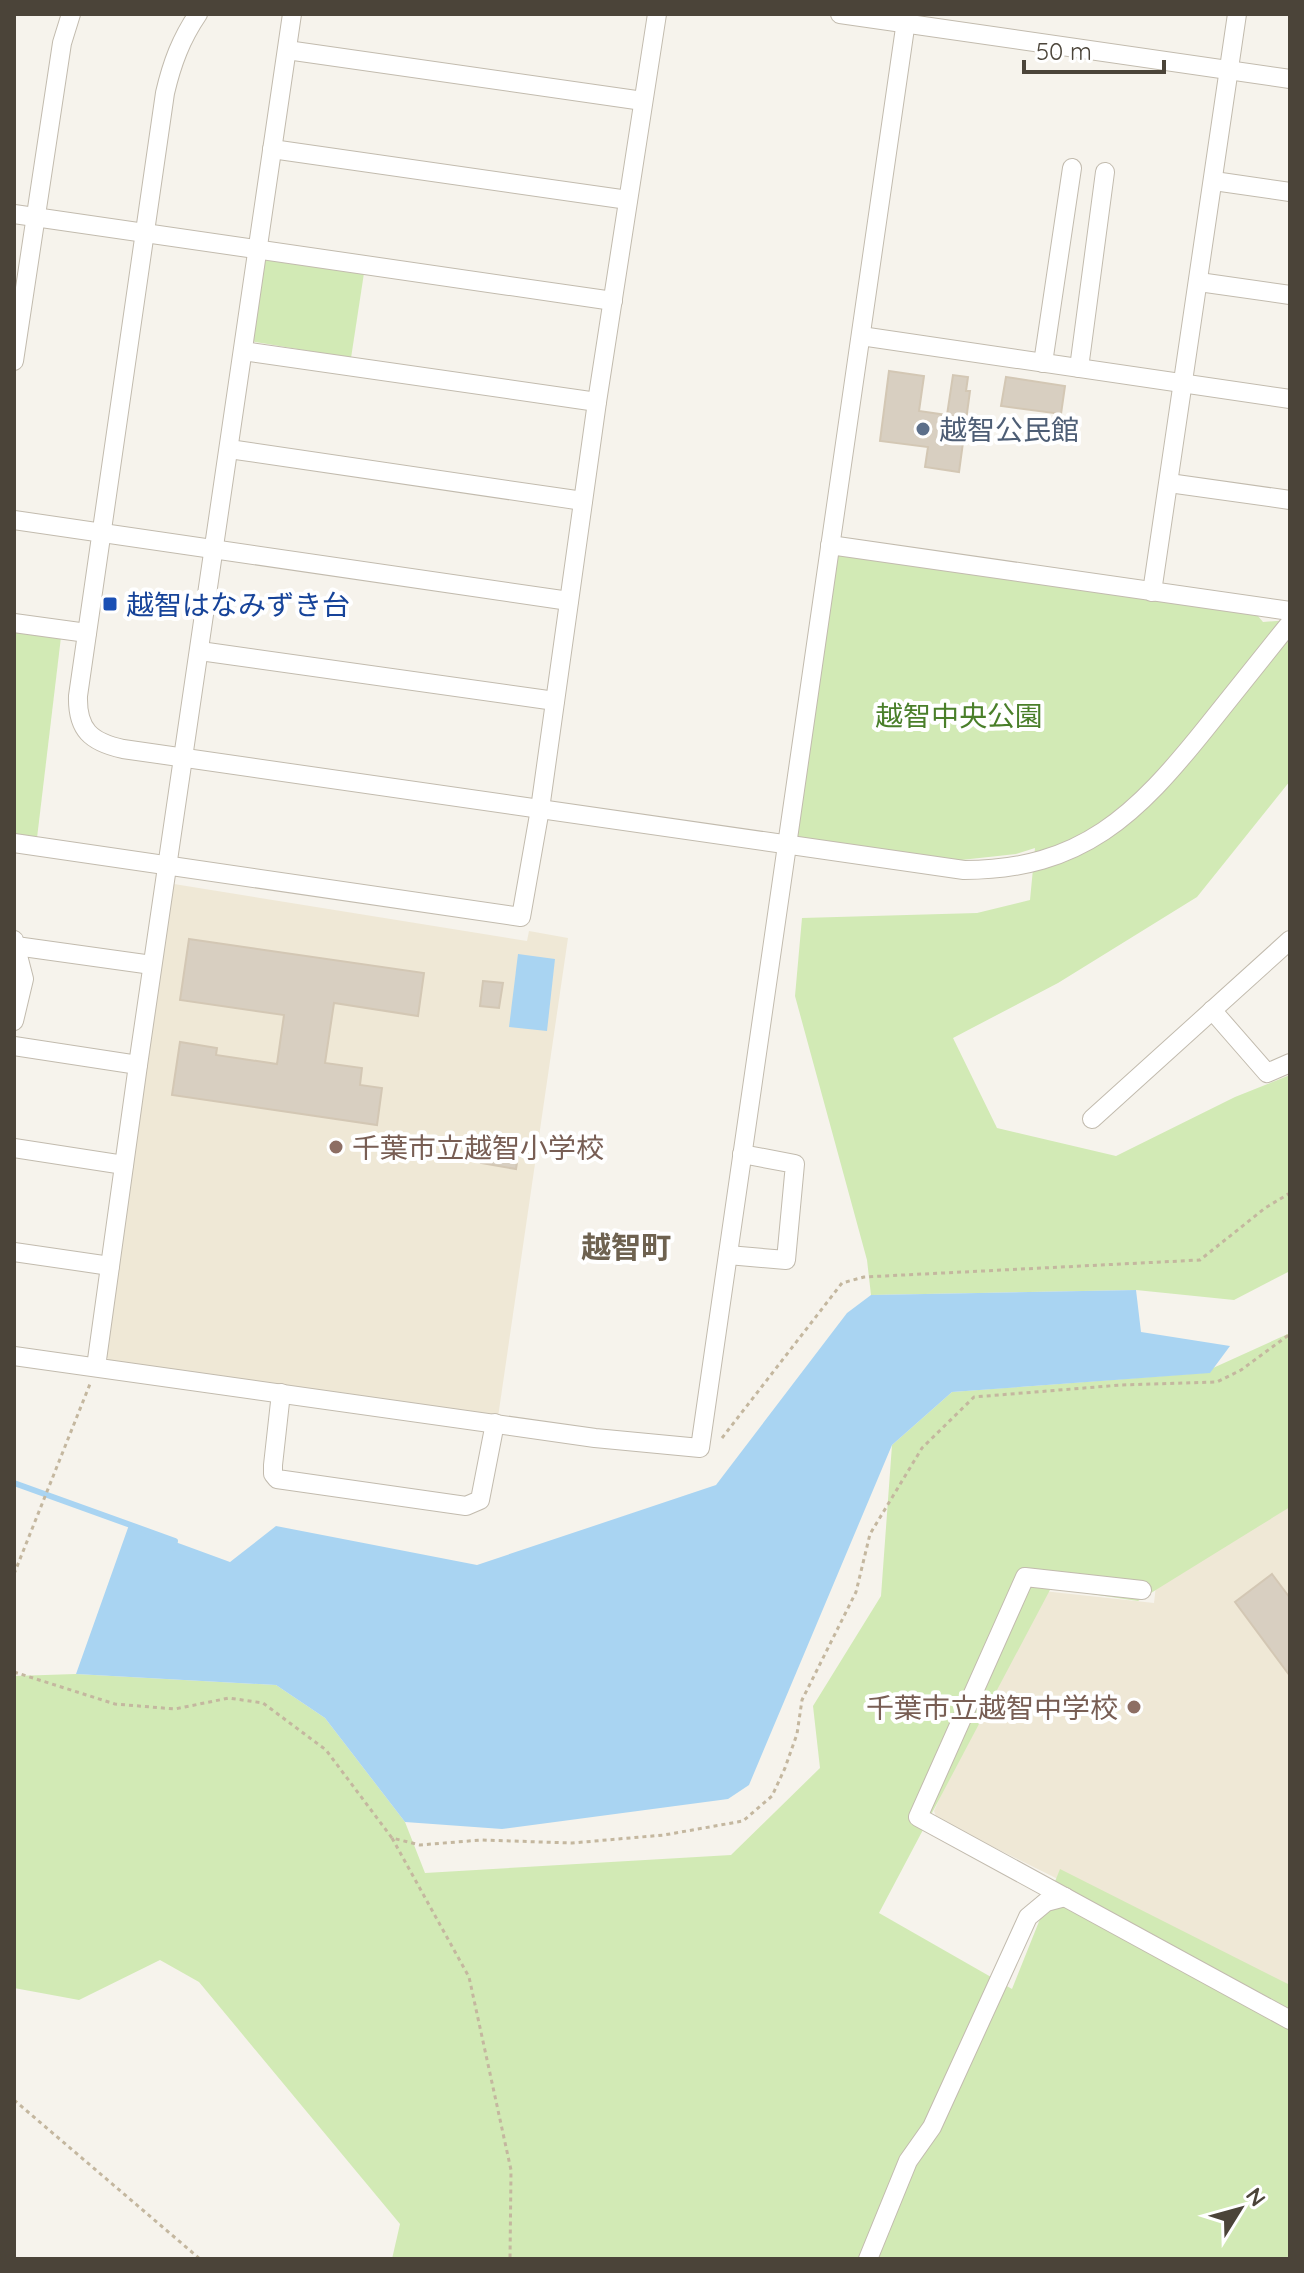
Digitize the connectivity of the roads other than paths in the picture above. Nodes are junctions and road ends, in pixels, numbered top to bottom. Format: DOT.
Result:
graph roads {
  1 [pos="71,14"];
  2 [pos="198,14"];
  3 [pos="292,14"];
  4 [pos="657,14"];
  5 [pos="840,14"];
  6 [pos="1237,14"];
  7 [pos="906,19"];
  8 [pos="287,50"];
  9 [pos="1229,70"];
  10 [pos="1290,79"];
  11 [pos="643,101"];
  12 [pos="272,149"];
  13 [pos="1072,168"];
  14 [pos="1105,172"];
  15 [pos="1214,181"];
  16 [pos="1290,192"];
  17 [pos="628,200"];
  18 [pos="1065,213"];
  19 [pos="14,214"];
  20 [pos="34,217"];
  21 [pos="1099,217"];
  22 [pos="145,233"];
  23 [pos="258,250"];
  24 [pos="1199,282"];
  25 [pos="1290,295"];
  26 [pos="613,301"];
  27 [pos="861,336"];
  28 [pos="243,351"];
  29 [pos="14,361"];
  30 [pos="1043,363"];
  31 [pos="1079,368"];
  32 [pos="1184,383"];
  33 [pos="1290,399"];
  34 [pos="597,402"];
  35 [pos="229,449"];
  36 [pos="1169,483"];
  37 [pos="1290,500"];
  38 [pos="583,501"];
  39 [pos="14,520"];
  40 [pos="102,532"];
  41 [pos="830,545"];
  42 [pos="214,550"];
  43 [pos="1152,592"];
  44 [pos="569,601"];
  45 [pos="1290,611"];
  46 [pos="14,623"];
  47 [pos="1290,623"];
  48 [pos="87,633"];
  49 [pos="200,651"];
  50 [pos="555,701"];
  51 [pos="184,758"];
  52 [pos="540,809"];
  53 [pos="14,843"];
  54 [pos="787,845"];
  55 [pos="169,865"];
  56 [pos="1290,940"];
  57 [pos="15,943"];
  58 [pos="152,965"];
  59 [pos="1212,1010"];
  60 [pos="14,1021"];
  61 [pos="14,1046"];
  62 [pos="1290,1063"];
  63 [pos="138,1065"];
  64 [pos="1092,1119"];
  65 [pos="14,1148"];
  66 [pos="742,1154"];
  67 [pos="124,1165"];
  68 [pos="14,1252"];
  69 [pos="728,1255"];
  70 [pos="110,1266"];
  71 [pos="14,1356"];
  72 [pos="96,1367"];
  73 [pos="281,1393"];
  74 [pos="495,1423"];
  75 [pos="1142,1590"];
  76 [pos="1065,1897"];
  77 [pos="1290,2020"];
  78 [pos="868,2259"];
  1 -- 20 [label="street"];
  2 -- 22 [label="street"];
  3 -- 8 [label="street"];
  4 -- 11 [label="street"];
  5 -- 7 [label="street"];
  6 -- 9 [label="street"];
  7 -- 9 [label="street"];
  7 -- 27 [label="street"];
  8 -- 11 [label="street"];
  8 -- 12 [label="street"];
  9 -- 10 [label="street"];
  9 -- 15 [label="street"];
  11 -- 17 [label="street"];
  12 -- 17 [label="street"];
  12 -- 23 [label="street"];
  13 -- 18 [label="street"];
  14 -- 21 [label="street"];
  15 -- 16 [label="street"];
  15 -- 24 [label="street"];
  17 -- 26 [label="street"];
  18 -- 21 [label="street"];
  18 -- 30 [label="street"];
  19 -- 20 [label="street"];
  20 -- 22 [label="street"];
  20 -- 29 [label="street"];
  21 -- 31 [label="street"];
  22 -- 23 [label="street"];
  22 -- 40 [label="street"];
  23 -- 26 [label="street"];
  23 -- 28 [label="street"];
  24 -- 25 [label="street"];
  24 -- 32 [label="street"];
  26 -- 34 [label="street"];
  27 -- 30 [label="street"];
  27 -- 41 [label="street"];
  28 -- 34 [label="street"];
  28 -- 35 [label="street"];
  30 -- 31 [label="street"];
  31 -- 32 [label="street"];
  32 -- 33 [label="street"];
  32 -- 36 [label="street"];
  34 -- 38 [label="street"];
  35 -- 38 [label="street"];
  35 -- 42 [label="street"];
  36 -- 37 [label="street"];
  36 -- 43 [label="street"];
  38 -- 44 [label="street"];
  39 -- 40 [label="street"];
  40 -- 42 [label="street"];
  40 -- 48 [label="street"];
  41 -- 43 [label="street"];
  41 -- 54 [label="street"];
  42 -- 44 [label="street"];
  42 -- 49 [label="street"];
  43 -- 45 [label="street"];
  44 -- 50 [label="street"];
  46 -- 48 [label="street"];
  47 -- 54 [label="street"];
  48 -- 51 [label="street"];
  49 -- 50 [label="street"];
  49 -- 51 [label="street"];
  50 -- 52 [label="street"];
  51 -- 52 [label="street"];
  51 -- 55 [label="street"];
  52 -- 54 [label="street"];
  52 -- 55 [label="street"];
  53 -- 55 [label="street"];
  54 -- 66 [label="street"];
  55 -- 58 [label="street"];
  56 -- 59 [label="street"];
  57 -- 58 [label="street"];
  57 -- 60 [label="street"];
  58 -- 63 [label="street"];
  59 -- 62 [label="street"];
  59 -- 64 [label="street"];
  61 -- 63 [label="street"];
  63 -- 67 [label="street"];
  65 -- 67 [label="street"];
  66 -- 69 [label="street"];
  66 -- 69 [label="street"];
  67 -- 70 [label="street"];
  68 -- 70 [label="street"];
  69 -- 74 [label="street"];
  70 -- 72 [label="street"];
  71 -- 72 [label="street"];
  72 -- 73 [label="street"];
  73 -- 74 [label="street"];
  73 -- 74 [label="street"];
  75 -- 76 [label="street"];
  76 -- 77 [label="street"];
  76 -- 78 [label="street"];
}
